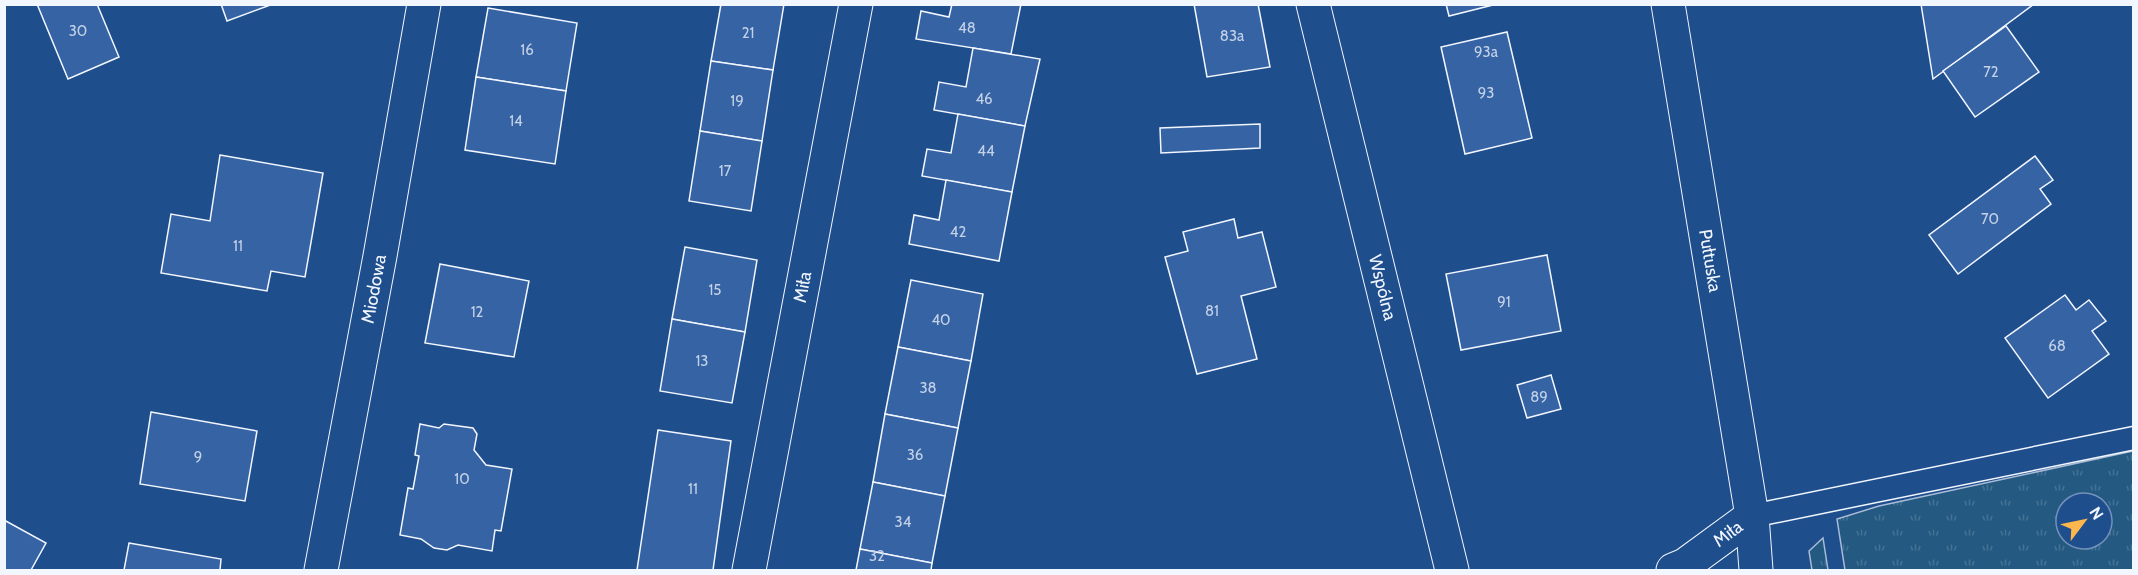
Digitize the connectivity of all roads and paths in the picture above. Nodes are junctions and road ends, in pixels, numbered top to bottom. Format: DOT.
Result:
graph roads {
  1 [pos="424,4"];
  2 [pos="856,4"];
  3 [pos="1313,4"];
  4 [pos="1668,4"];
  5 [pos="2133,438"];
  6 [pos="1752,516"];
  7 [pos="321,570"];
  8 [pos="749,570"];
  9 [pos="1452,570"];
  10 [pos="1673,570"];
  11 [pos="1756,570"];
  12 [pos="1770,570"];
  1 -- 7 [label="street, Miodowa"];
  2 -- 8 [label="street, Miła"];
  3 -- 9 [label="street, Wspólna"];
  4 -- 6 [label="street, Pułtuska"];
  5 -- 6 [label="lane"];
  6 -- 10 [label="street, Miła"];
  6 -- 11 [label="street, Pułtuska"];
  6 -- 12 [label="street, Pułtuska"];
}
